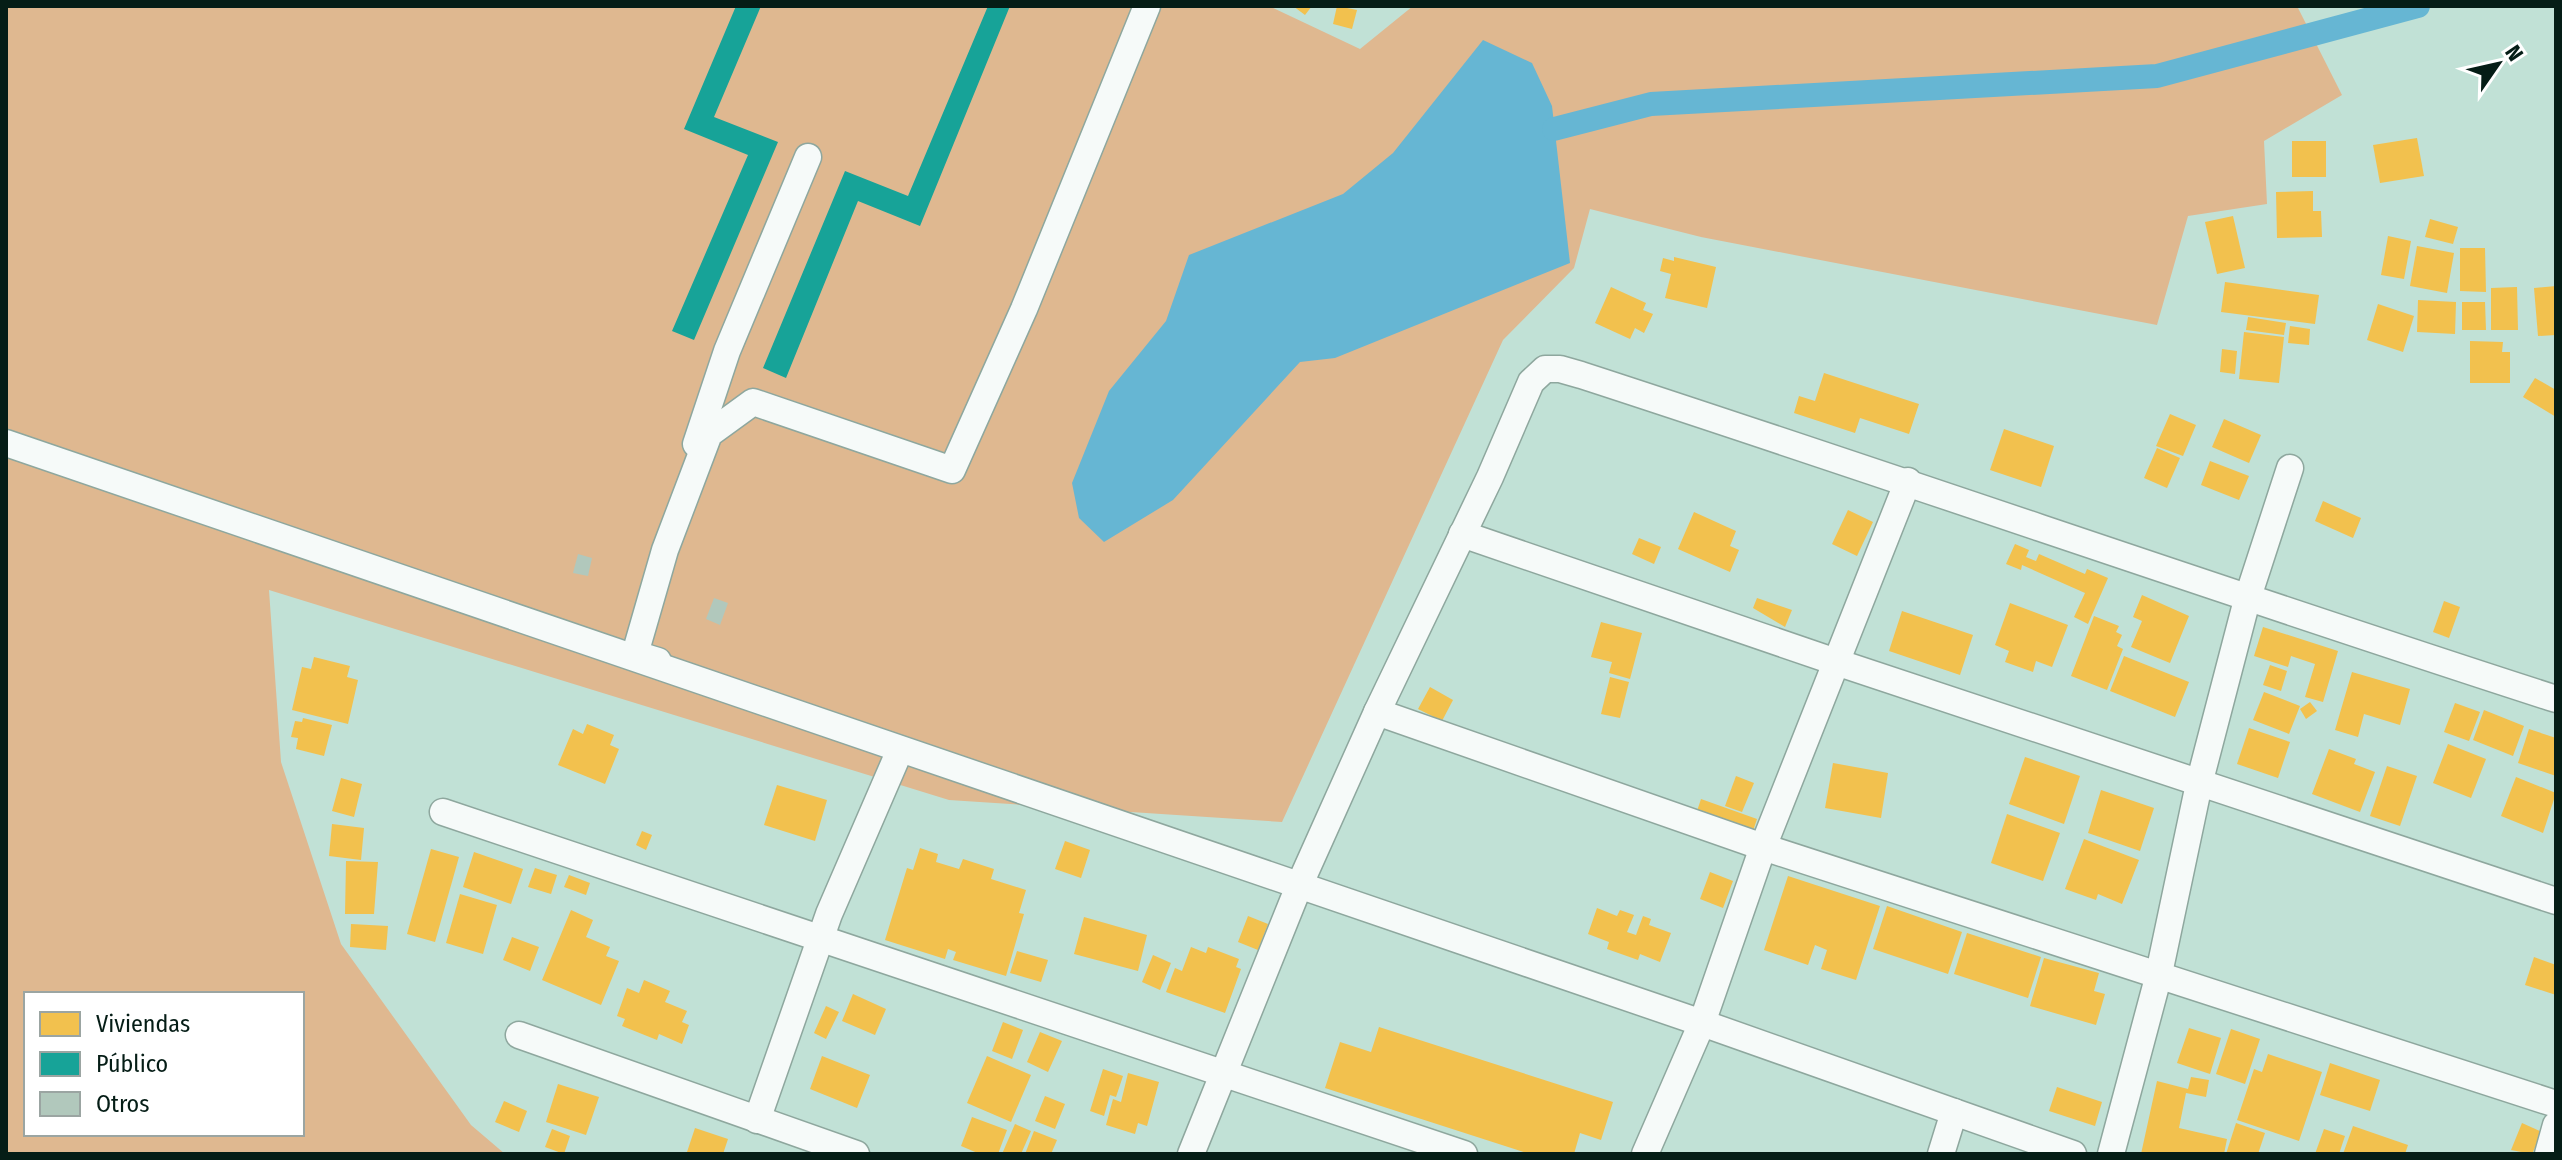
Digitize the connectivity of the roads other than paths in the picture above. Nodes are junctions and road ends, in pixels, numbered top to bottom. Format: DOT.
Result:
graph roads {
  1 [pos="1147,6"];
  2 [pos="808,157"];
  3 [pos="6,443"];
  4 [pos="2290,468"];
  5 [pos="1908,481"];
  6 [pos="1462,534"];
  7 [pos="2247,600"];
  8 [pos="618,654"];
  9 [pos="1836,662"];
  10 [pos="2556,699"];
  11 [pos="1377,712"];
  12 [pos="900,750"];
  13 [pos="1000,784"];
  14 [pos="2199,784"];
  15 [pos="443,812"];
  16 [pos="1763,847"];
  17 [pos="1299,886"];
  18 [pos="2556,901"];
  19 [pos="820,937"];
  20 [pos="2158,978"];
  21 [pos="1702,1023"];
  22 [pos="519,1035"];
  23 [pos="1223,1074"];
  24 [pos="2556,1104"];
  25 [pos="1954,1112"];
  26 [pos="757,1120"];
  27 [pos="2556,1125"];
  28 [pos="856,1154"];
  29 [pos="1191,1154"];
  30 [pos="1464,1154"];
  31 [pos="1645,1154"];
  32 [pos="1941,1154"];
  33 [pos="2073,1154"];
  34 [pos="2111,1154"];
  35 [pos="2548,1154"];
  1 -- 13 [label="street"];
  2 -- 8 [label="street"];
  3 -- 8 [label="street"];
  4 -- 7 [label="street"];
  5 -- 6 [label="street"];
  5 -- 7 [label="street"];
  5 -- 9 [label="street"];
  6 -- 9 [label="street"];
  6 -- 11 [label="street"];
  7 -- 10 [label="street"];
  7 -- 14 [label="street"];
  8 -- 12 [label="street"];
  9 -- 14 [label="street"];
  9 -- 16 [label="street"];
  11 -- 16 [label="street"];
  11 -- 17 [label="street"];
  12 -- 13 [label="street"];
  12 -- 19 [label="street"];
  13 -- 17 [label="street"];
  14 -- 18 [label="street"];
  14 -- 20 [label="street"];
  15 -- 19 [label="street"];
  16 -- 20 [label="street"];
  16 -- 21 [label="street"];
  17 -- 21 [label="street"];
  17 -- 23 [label="street"];
  19 -- 23 [label="street"];
  19 -- 26 [label="street"];
  20 -- 24 [label="street"];
  20 -- 34 [label="street"];
  21 -- 25 [label="street"];
  21 -- 31 [label="street"];
  22 -- 26 [label="street"];
  23 -- 29 [label="street"];
  23 -- 30 [label="street"];
  25 -- 32 [label="street"];
  25 -- 33 [label="street"];
  26 -- 28 [label="street"];
  27 -- 35 [label="street"];
}
